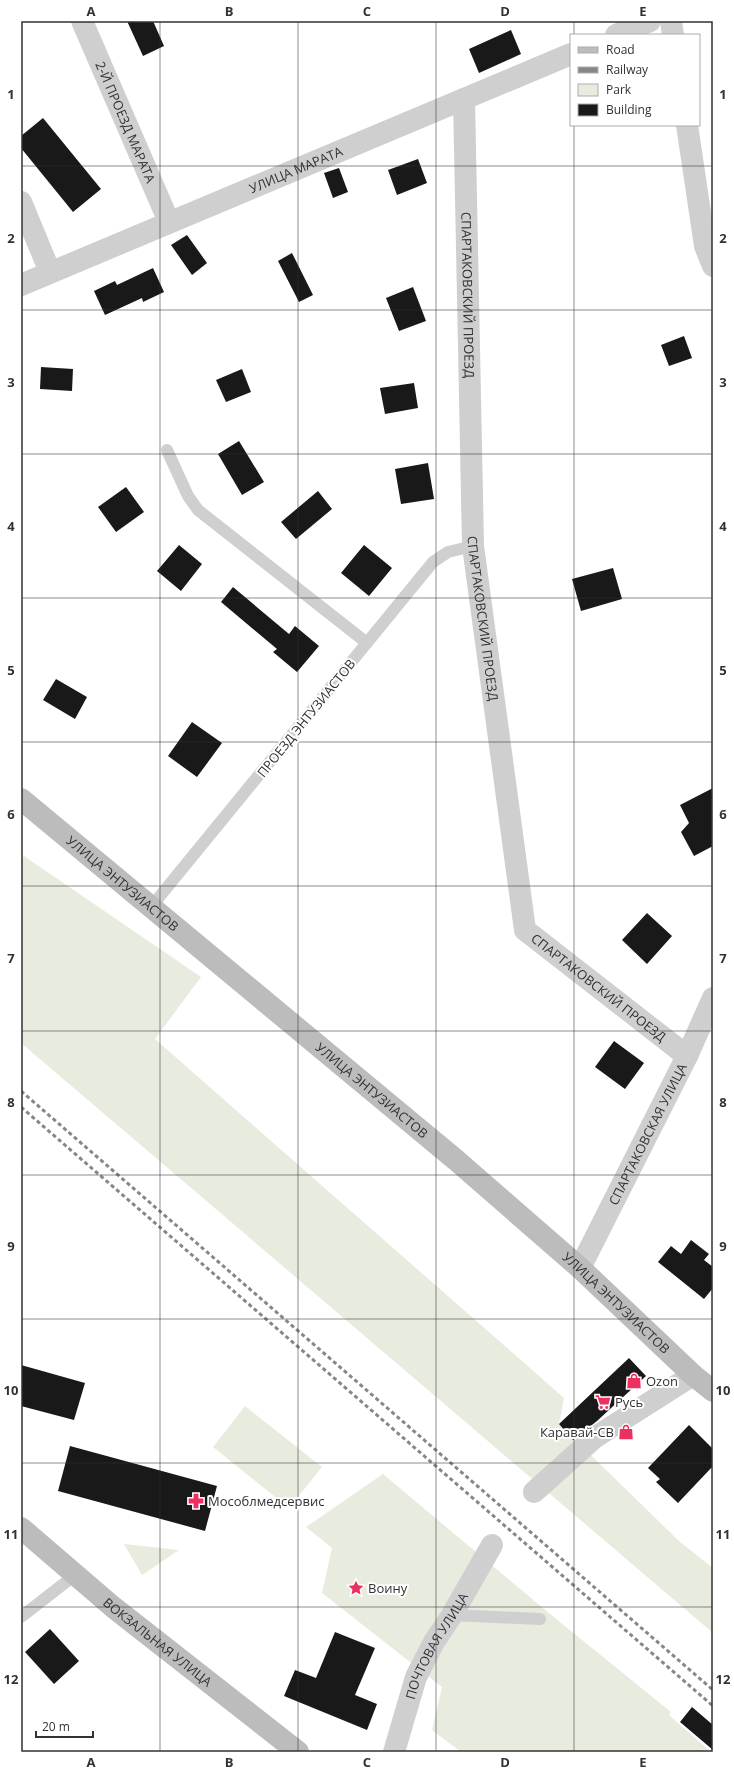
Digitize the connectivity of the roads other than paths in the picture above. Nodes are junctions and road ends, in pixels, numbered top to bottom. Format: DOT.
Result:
graph roads {
  1 [pos="82,21"];
  2 [pos="650,21"];
  3 [pos="671,21"];
  4 [pos="618,34"];
  5 [pos="673,34"];
  6 [pos="570,54"];
  7 [pos="464,99"];
  8 [pos="687,126"];
  9 [pos="21,202"];
  10 [pos="169,222"];
  11 [pos="713,266"];
  12 [pos="50,272"];
  13 [pos="21,285"];
  14 [pos="167,450"];
  15 [pos="473,546"];
  16 [pos="367,644"];
  17 [pos="21,799"];
  18 [pos="151,907"];
  19 [pos="713,998"];
  20 [pos="687,1056"];
  21 [pos="580,1268"];
  22 [pos="693,1375"];
  23 [pos="713,1391"];
  24 [pos="534,1492"];
  25 [pos="21,1528"];
  26 [pos="492,1545"];
  27 [pos="75,1575"];
  28 [pos="452,1615"];
  29 [pos="21,1617"];
  30 [pos="540,1619"];
  31 [pos="298,1752"];
  32 [pos="394,1752"];
  1 -- 10 [label="street, 2-Й ПРОЕЗД МАРАТА"];
  2 -- 4 [label="street"];
  3 -- 5 [label="street"];
  6 -- 7 [label="street, УЛИЦА МАРАТА"];
  7 -- 10 [label="street, УЛИЦА МАРАТА"];
  7 -- 15 [label="street, СПАРТАКОВСКИЙ ПРОЕЗД"];
  8 -- 11 [label="street"];
  9 -- 12 [label="street"];
  10 -- 12 [label="street, УЛИЦА МАРАТА"];
  12 -- 13 [label="street, УЛИЦА МАРАТА"];
  14 -- 16 [label="lane"];
  15 -- 16 [label="lane, ПРОЕЗД ЭНТУЗИАСТОВ"];
  15 -- 20 [label="street, СПАРТАКОВСКИЙ ПРОЕЗД"];
  16 -- 18 [label="lane, ПРОЕЗД ЭНТУЗИАСТОВ"];
  17 -- 18 [label="street, УЛИЦА ЭНТУЗИАСТОВ"];
  18 -- 21 [label="street, УЛИЦА ЭНТУЗИАСТОВ"];
  19 -- 20 [label="street, СПАРТАКОВСКАЯ УЛИЦА"];
  20 -- 21 [label="street, СПАРТАКОВСКАЯ УЛИЦА"];
  21 -- 22 [label="street, УЛИЦА ЭНТУЗИАСТОВ"];
  22 -- 23 [label="street, УЛИЦА ЭНТУЗИАСТОВ"];
  22 -- 24 [label="street"];
  25 -- 27 [label="street, ВОКЗАЛЬНАЯ УЛИЦА"];
  26 -- 28 [label="street, ПОЧТОВАЯ УЛИЦА"];
  27 -- 29 [label="lane"];
  27 -- 31 [label="street, ВОКЗАЛЬНАЯ УЛИЦА"];
  28 -- 30 [label="lane"];
  28 -- 32 [label="street, ПОЧТОВАЯ УЛИЦА"];
}
